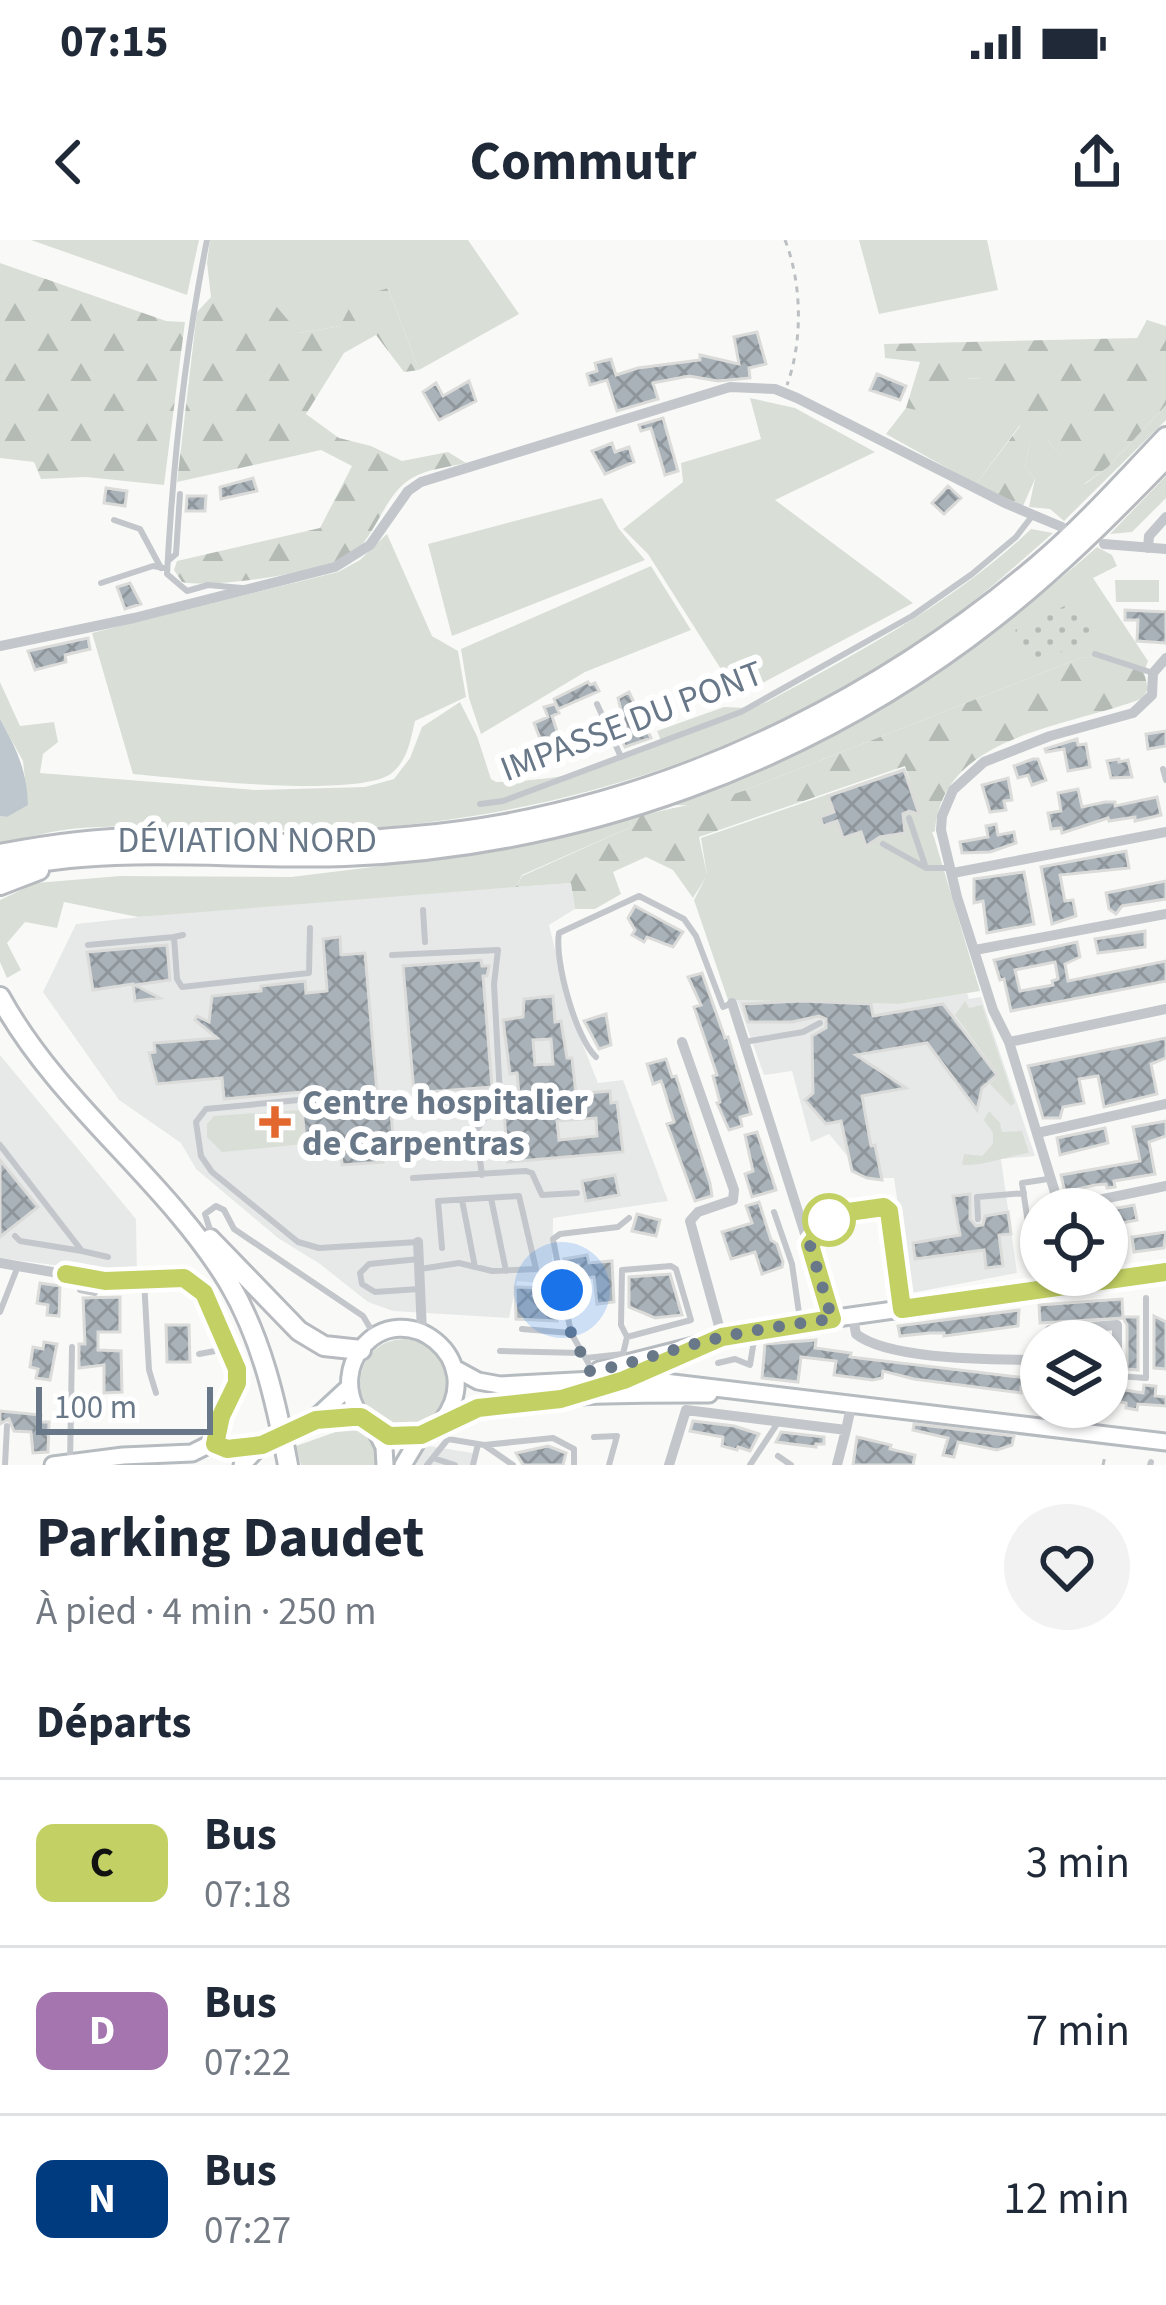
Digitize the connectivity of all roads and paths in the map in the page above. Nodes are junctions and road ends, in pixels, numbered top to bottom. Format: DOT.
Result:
graph roads {
  1 [pos="207,240"];
  2 [pos="785,240"];
  3 [pos="785,393"];
  4 [pos="1166,437"];
  5 [pos="1166,458"];
  6 [pos="180,494"];
  7 [pos="1033,515"];
  8 [pos="1166,518"];
  9 [pos="114,520"];
  10 [pos="1062,527"];
  11 [pos="1104,544"];
  12 [pos="1148,548"];
  13 [pos="1166,549"];
  14 [pos="165,566"];
  15 [pos="101,583"];
  16 [pos="242,588"];
  17 [pos="0,646"];
  18 [pos="1095,654"];
  19 [pos="1166,658"];
  20 [pos="1153,673"];
  21 [pos="1152,695"];
  22 [pos="1166,698"];
  23 [pos="597,704"];
  24 [pos="621,758"];
  25 [pos="1162,769"];
  26 [pos="1166,780"];
  27 [pos="480,804"];
  28 [pos="910,818"];
  29 [pos="1166,832"];
  30 [pos="883,844"];
  31 [pos="0,854"];
  32 [pos="69,856"];
  33 [pos="0,868"];
  34 [pos="926,868"];
  35 [pos="952,870"];
  36 [pos="0,885"];
  37 [pos="423,910"];
  38 [pos="1166,914"];
  39 [pos="310,928"];
  40 [pos="425,942"];
  41 [pos="88,945"];
  42 [pos="975,950"];
  43 [pos="392,955"];
  44 [pos="732,1003"];
  45 [pos="3,1004"];
  46 [pos="1166,1010"];
  47 [pos="820,1023"];
  48 [pos="682,1042"];
  49 [pos="744,1042"];
  50 [pos="1009,1042"];
  51 [pos="596,1058"];
  52 [pos="299,1100"];
  53 [pos="1166,1104"];
  54 [pos="1037,1133"];
  55 [pos="0,1145"];
  56 [pos="482,1175"];
  57 [pos="413,1178"];
  58 [pos="1052,1178"];
  59 [pos="1166,1186"];
  60 [pos="1024,1188"];
  61 [pos="1055,1188"];
  62 [pos="577,1193"];
  63 [pos="1020,1193"];
  64 [pos="1128,1194"];
  65 [pos="490,1196"];
  66 [pos="461,1198"];
  67 [pos="169,1207"];
  68 [pos="774,1212"];
  69 [pos="629,1218"];
  70 [pos="978,1219"];
  71 [pos="15,1236"];
  72 [pos="418,1242"];
  73 [pos="810,1245"];
  74 [pos="218,1247"];
  75 [pos="442,1248"];
  76 [pos="82,1251"];
  77 [pos="109,1258"];
  78 [pos="0,1264"];
  79 [pos="420,1264"];
  80 [pos="18,1267"];
  81 [pos="475,1267"];
  82 [pos="506,1271"];
  83 [pos="1166,1272"];
  84 [pos="1128,1276"];
  85 [pos="82,1277"];
  86 [pos="144,1280"];
  87 [pos="422,1289"];
  88 [pos="1020,1290"];
  89 [pos="95,1293"];
  90 [pos="1146,1298"];
  91 [pos="902,1309"];
  92 [pos="0,1312"];
  93 [pos="854,1317"];
  94 [pos="832,1319"];
  95 [pos="801,1323"];
  96 [pos="522,1329"];
  97 [pos="755,1330"];
  98 [pos="422,1333"];
  99 [pos="571,1333"];
  100 [pos="627,1337"];
  101 [pos="722,1337"];
  102 [pos="368,1343"];
  103 [pos="72,1347"];
  104 [pos="231,1348"];
  105 [pos="500,1351"];
  106 [pos="690,1351"];
  107 [pos="200,1354"];
  108 [pos="1020,1360"];
  109 [pos="718,1363"];
  110 [pos="586,1365"];
  111 [pos="456,1369"];
  112 [pos="1128,1376"];
  113 [pos="632,1378"];
  114 [pos="690,1383"];
  115 [pos="349,1387"];
  116 [pos="156,1393"];
  117 [pos="748,1394"];
  118 [pos="554,1400"];
  119 [pos="851,1407"];
  120 [pos="361,1417"];
  121 [pos="779,1421"];
  122 [pos="313,1422"];
  123 [pos="7,1426"];
  124 [pos="443,1428"];
  125 [pos="375,1429"];
  126 [pos="1045,1429"];
  127 [pos="846,1430"];
  128 [pos="421,1435"];
  129 [pos="594,1437"];
  130 [pos="1166,1442"];
  131 [pos="263,1445"];
  132 [pos="481,1445"];
  133 [pos="221,1446"];
  134 [pos="778,1456"];
  135 [pos="1105,1456"];
  136 [pos="136,1459"];
  137 [pos="189,1459"];
  138 [pos="430,1462"];
  139 [pos="62,1464"];
  140 [pos="5,1465"];
  141 [pos="165,1465"];
  142 [pos="239,1465"];
  143 [pos="288,1465"];
  144 [pos="385,1465"];
  145 [pos="403,1465"];
  146 [pos="455,1465"];
  147 [pos="472,1465"];
  148 [pos="513,1465"];
  149 [pos="574,1465"];
  150 [pos="609,1465"];
  151 [pos="669,1465"];
  152 [pos="750,1465"];
  153 [pos="791,1465"];
  154 [pos="837,1465"];
  155 [pos="1103,1465"];
  1 -- 14 [label="lane"];
  2 -- 3 [label="path"];
  3 -- 7 [label="street"];
  3 -- 16 [label="street"];
  4 -- 31 [label="main road, DÉVIATION NORD"];
  5 -- 32 [label="main road, DÉVIATION NORD"];
  6 -- 14 [label="lane"];
  7 -- 10 [label="street"];
  7 -- 24 [label="lane, IMPASSE DU PONT"];
  8 -- 12 [label="street"];
  9 -- 14 [label="lane"];
  11 -- 12 [label="street"];
  12 -- 13 [label="street"];
  14 -- 15 [label="lane"];
  14 -- 16 [label="lane"];
  16 -- 17 [label="street"];
  18 -- 20 [label="lane"];
  19 -- 20 [label="street"];
  20 -- 21 [label="street"];
  21 -- 22 [label="street"];
  21 -- 35 [label="street"];
  23 -- 24 [label="lane"];
  24 -- 27 [label="lane, IMPASSE DU PONT"];
  25 -- 26 [label="lane"];
  28 -- 34 [label="lane"];
  29 -- 35 [label="street"];
  30 -- 34 [label="lane"];
  32 -- 33 [label="main road, DÉVIATION NORD"];
  32 -- 36 [label="main road"];
  34 -- 35 [label="lane"];
  35 -- 42 [label="street"];
  37 -- 40 [label="lane"];
  38 -- 42 [label="street"];
  39 -- 41 [label="lane"];
  42 -- 50 [label="street"];
  43 -- 56 [label="lane"];
  44 -- 49 [label="street"];
  44 -- 51 [label="lane"];
  45 -- 67 [label="main road"];
  46 -- 50 [label="street"];
  47 -- 49 [label="lane"];
  48 -- 101 [label="street"];
  49 -- 73 [label="street"];
  50 -- 54 [label="street"];
  52 -- 72 [label="lane"];
  53 -- 54 [label="street"];
  54 -- 58 [label="street"];
  55 -- 76 [label="lane"];
  56 -- 57 [label="lane"];
  56 -- 62 [label="lane"];
  58 -- 60 [label="lane"];
  58 -- 61 [label="street"];
  59 -- 64 [label="street"];
  63 -- 70 [label="lane"];
  65 -- 66 [label="lane"];
  65 -- 82 [label="lane"];
  65 -- 82 [label="lane"];
  66 -- 75 [label="lane"];
  66 -- 81 [label="lane"];
  67 -- 74 [label="main road"];
  67 -- 143 [label="main road"];
  68 -- 95 [label="lane"];
  69 -- 99 [label="lane"];
  71 -- 76 [label="lane"];
  72 -- 79 [label="street"];
  73 -- 91 [label="lane"];
  73 -- 94 [label="street"];
  74 -- 102 [label="main road"];
  74 -- 102 [label="lane"];
  76 -- 77 [label="lane"];
  78 -- 80 [label="street"];
  79 -- 81 [label="lane"];
  79 -- 87 [label="street"];
  79 -- 87 [label="lane"];
  80 -- 85 [label="street"];
  80 -- 92 [label="lane"];
  81 -- 82 [label="lane"];
  83 -- 84 [label="main road"];
  85 -- 86 [label="street"];
  85 -- 89 [label="lane"];
  86 -- 104 [label="street"];
  86 -- 116 [label="lane"];
  87 -- 98 [label="street"];
  88 -- 91 [label="main road"];
  90 -- 112 [label="lane"];
  91 -- 93 [label="main road"];
  93 -- 94 [label="main road"];
  93 -- 108 [label="street"];
  94 -- 95 [label="main road"];
  95 -- 97 [label="main road"];
  96 -- 99 [label="lane"];
  97 -- 101 [label="main road"];
  97 -- 109 [label="lane"];
  98 -- 102 [label="main road"];
  98 -- 111 [label="main road"];
  99 -- 110 [label="lane"];
  100 -- 100 [label="lane"];
  100 -- 110 [label="lane"];
  101 -- 106 [label="main road"];
  101 -- 110 [label="main road"];
  102 -- 115 [label="main road"];
  103 -- 139 [label="lane"];
  104 -- 107 [label="lane"];
  104 -- 133 [label="street"];
  105 -- 110 [label="lane"];
  106 -- 113 [label="main road"];
  106 -- 114 [label="main road"];
  110 -- 111 [label="main road"];
  110 -- 113 [label="main road"];
  110 -- 118 [label="lane"];
  111 -- 124 [label="main road"];
  113 -- 114 [label="main road"];
  113 -- 118 [label="main road"];
  114 -- 117 [label="main road"];
  115 -- 120 [label="main road"];
  115 -- 122 [label="main road"];
  117 -- 118 [label="main road"];
  117 -- 119 [label="main road"];
  118 -- 124 [label="main road"];
  119 -- 126 [label="main road"];
  119 -- 127 [label="street"];
  120 -- 122 [label="main road"];
  120 -- 125 [label="main road"];
  121 -- 127 [label="street"];
  121 -- 151 [label="street"];
  121 -- 152 [label="lane"];
  122 -- 131 [label="main road, bridge"];
  123 -- 140 [label="lane"];
  124 -- 128 [label="main road"];
  124 -- 132 [label="lane"];
  124 -- 138 [label="lane"];
  125 -- 128 [label="main road"];
  125 -- 144 [label="main road"];
  126 -- 130 [label="main road"];
  127 -- 154 [label="street"];
  128 -- 145 [label="main road"];
  129 -- 150 [label="lane"];
  131 -- 133 [label="main road"];
  131 -- 142 [label="main road"];
  132 -- 147 [label="lane"];
  132 -- 148 [label="lane"];
  132 -- 149 [label="lane"];
  133 -- 137 [label="main road"];
  133 -- 142 [label="main road"];
  134 -- 153 [label="lane"];
  135 -- 155 [label="path"];
  136 -- 137 [label="main road"];
  136 -- 139 [label="main road"];
  136 -- 141 [label="main road"];
  138 -- 146 [label="lane"];
}
